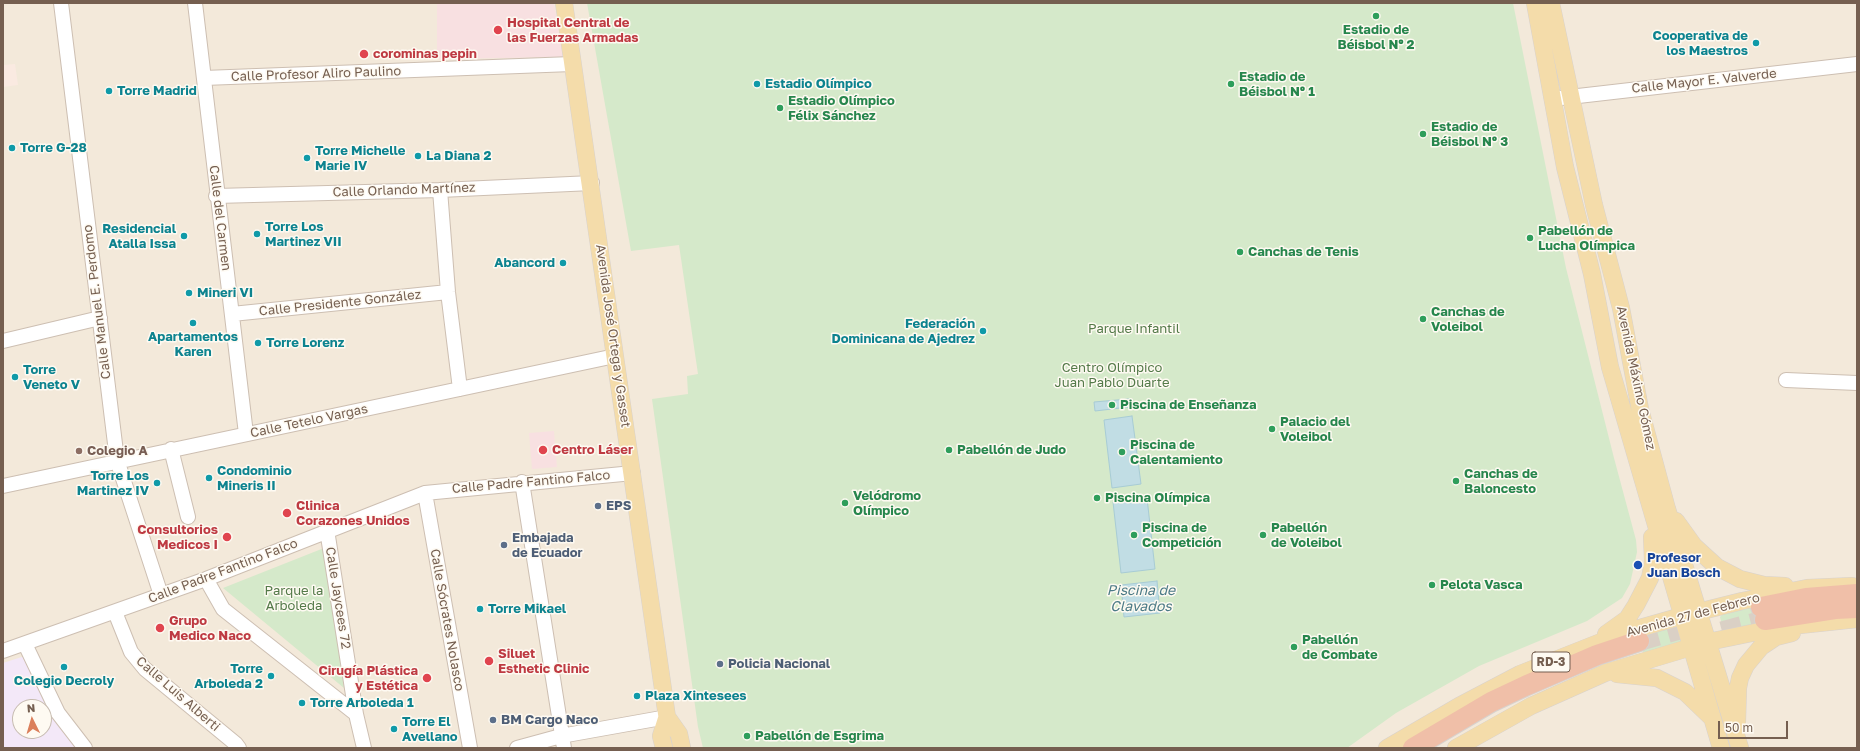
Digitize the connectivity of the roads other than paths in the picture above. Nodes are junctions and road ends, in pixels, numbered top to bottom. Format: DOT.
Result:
graph roads {
  1 [pos="61,3"];
  2 [pos="195,3"];
  3 [pos="564,3"];
  4 [pos="1535,3"];
  5 [pos="1550,3"];
  6 [pos="572,64"];
  7 [pos="1857,64"];
  8 [pos="204,78"];
  9 [pos="1571,96"];
  10 [pos="1552,99"];
  11 [pos="592,183"];
  12 [pos="440,190"];
  13 [pos="216,196"];
  14 [pos="448,292"];
  15 [pos="232,314"];
  16 [pos="100,318"];
  17 [pos="3,341"];
  18 [pos="615,356"];
  19 [pos="1786,380"];
  20 [pos="1857,383"];
  21 [pos="460,389"];
  22 [pos="246,434"];
  23 [pos="172,449"];
  24 [pos="117,460"];
  25 [pos="633,472"];
  26 [pos="522,482"];
  27 [pos="3,486"];
  28 [pos="425,492"];
  29 [pos="1659,512"];
  30 [pos="188,517"];
  31 [pos="327,530"];
  32 [pos="206,579"];
  33 [pos="1857,586"];
  34 [pos="1807,588"];
  35 [pos="1857,594"];
  36 [pos="161,595"];
  37 [pos="1857,608"];
  38 [pos="115,612"];
  39 [pos="1699,612"];
  40 [pos="1682,616"];
  41 [pos="1857,619"];
  42 [pos="1828,622"];
  43 [pos="1708,642"];
  44 [pos="26,644"];
  45 [pos="1691,648"];
  46 [pos="3,652"];
  47 [pos="1569,655"];
  48 [pos="1605,673"];
  49 [pos="356,714"];
  50 [pos="667,717"];
  51 [pos="1712,718"];
  52 [pos="562,742"];
  53 [pos="1738,743"];
  54 [pos="85,748"];
  55 [pos="239,748"];
  56 [pos="364,748"];
  57 [pos="470,748"];
  58 [pos="517,748"];
  59 [pos="664,748"];
  60 [pos="682,748"];
  61 [pos="1387,748"];
  62 [pos="1413,748"];
  63 [pos="1430,748"];
  64 [pos="1456,748"];
  65 [pos="1721,748"];
  1 -- 16 [label="street, Calle Manuel E. Perdomo"];
  2 -- 8 [label="street, Calle del Carmen"];
  3 -- 6 [label="main road, Avenida José Ortega y Gasset"];
  4 -- 10 [label="main road, Avenida Máximo Gómez"];
  5 -- 9 [label="main road, Avenida Máximo Gómez"];
  6 -- 8 [label="street, Calle Profesor Aliro Paulino"];
  6 -- 11 [label="main road, Avenida José Ortega y Gasset"];
  7 -- 9 [label="street, Calle Mayor E. Valverde"];
  8 -- 13 [label="street, Calle del Carmen"];
  9 -- 10 [label="street, Calle Mayor E. Valverde"];
  9 -- 29 [label="main road, Avenida Máximo Gómez"];
  10 -- 29 [label="main road, Avenida Máximo Gómez"];
  11 -- 12 [label="street, Calle Orlando Martínez"];
  11 -- 18 [label="main road, Avenida José Ortega y Gasset"];
  12 -- 13 [label="street, Calle Orlando Martínez"];
  12 -- 14 [label="street"];
  13 -- 15 [label="street, Calle del Carmen"];
  14 -- 15 [label="street, Calle Presidente González"];
  14 -- 21 [label="street"];
  15 -- 22 [label="street, Calle del Carmen"];
  16 -- 17 [label="street"];
  16 -- 24 [label="street, Calle Manuel E. Perdomo"];
  18 -- 21 [label="street, Calle Tetelo Vargas"];
  18 -- 25 [label="main road, Avenida José Ortega y Gasset"];
  19 -- 20 [label="street"];
  21 -- 22 [label="street, Calle Tetelo Vargas"];
  22 -- 23 [label="street, Calle Tetelo Vargas"];
  23 -- 24 [label="street, Calle Tetelo Vargas"];
  23 -- 30 [label="street"];
  24 -- 27 [label="street, Calle Tetelo Vargas"];
  24 -- 36 [label="street, Calle Manuel E. Perdomo"];
  25 -- 26 [label="street, Calle Padre Fantino Falco"];
  25 -- 50 [label="main road, Avenida José Ortega y Gasset"];
  26 -- 28 [label="street, Calle Padre Fantino Falco"];
  26 -- 52 [label="street"];
  28 -- 31 [label="street, Calle Padre Fantino Falco"];
  28 -- 57 [label="street, Calle Sócrates Nolasco"];
  29 -- 34 [label="main road"];
  29 -- 39 [label="main road, Avenida Máximo Gómez"];
  29 -- 40 [label="main road, Avenida Máximo Gómez"];
  29 -- 47 [label="main road"];
  31 -- 32 [label="street, Calle Padre Fantino Falco"];
  31 -- 49 [label="street, Calle Jaycees 72"];
  32 -- 36 [label="street, Calle Padre Fantino Falco"];
  32 -- 49 [label="street"];
  33 -- 34 [label="main road, Avenida 27 de Febrero / RD-3"];
  34 -- 39 [label="main road, Avenida 27 de Febrero / RD-3"];
  35 -- 37 [label="highway"];
  36 -- 38 [label="street, Calle Padre Fantino Falco"];
  38 -- 44 [label="street, Calle Padre Fantino Falco"];
  38 -- 55 [label="street, Calle Luis Alberti"];
  39 -- 40 [label="main road, Avenida 27 de Febrero / RD-3"];
  39 -- 43 [label="main road, Avenida Máximo Gómez"];
  40 -- 45 [label="main road, Avenida Máximo Gómez"];
  40 -- 47 [label="main road, Avenida 27 de Febrero / RD-3"];
  41 -- 42 [label="main road, RD-3"];
  42 -- 43 [label="main road, RD-3"];
  42 -- 53 [label="main road"];
  43 -- 45 [label="main road, RD-3"];
  43 -- 53 [label="main road, Avenida Máximo Gómez"];
  44 -- 46 [label="street, Calle Padre Fantino Falco"];
  44 -- 54 [label="street"];
  45 -- 48 [label="main road, RD-3"];
  45 -- 51 [label="main road, Avenida Máximo Gómez"];
  47 -- 61 [label="main road, Avenida 27 de Febrero / RD-3"];
  48 -- 51 [label="main road"];
  48 -- 64 [label="main road, RD-3"];
  49 -- 56 [label="street, Calle Jaycees 72"];
  50 -- 52 [label="street"];
  50 -- 59 [label="main road, Avenida José Ortega y Gasset"];
  50 -- 60 [label="main road, Avenida José Ortega y Gasset"];
  51 -- 65 [label="main road, Avenida Máximo Gómez"];
  52 -- 58 [label="street"];
  62 -- 63 [label="highway, RD-3"];
}
